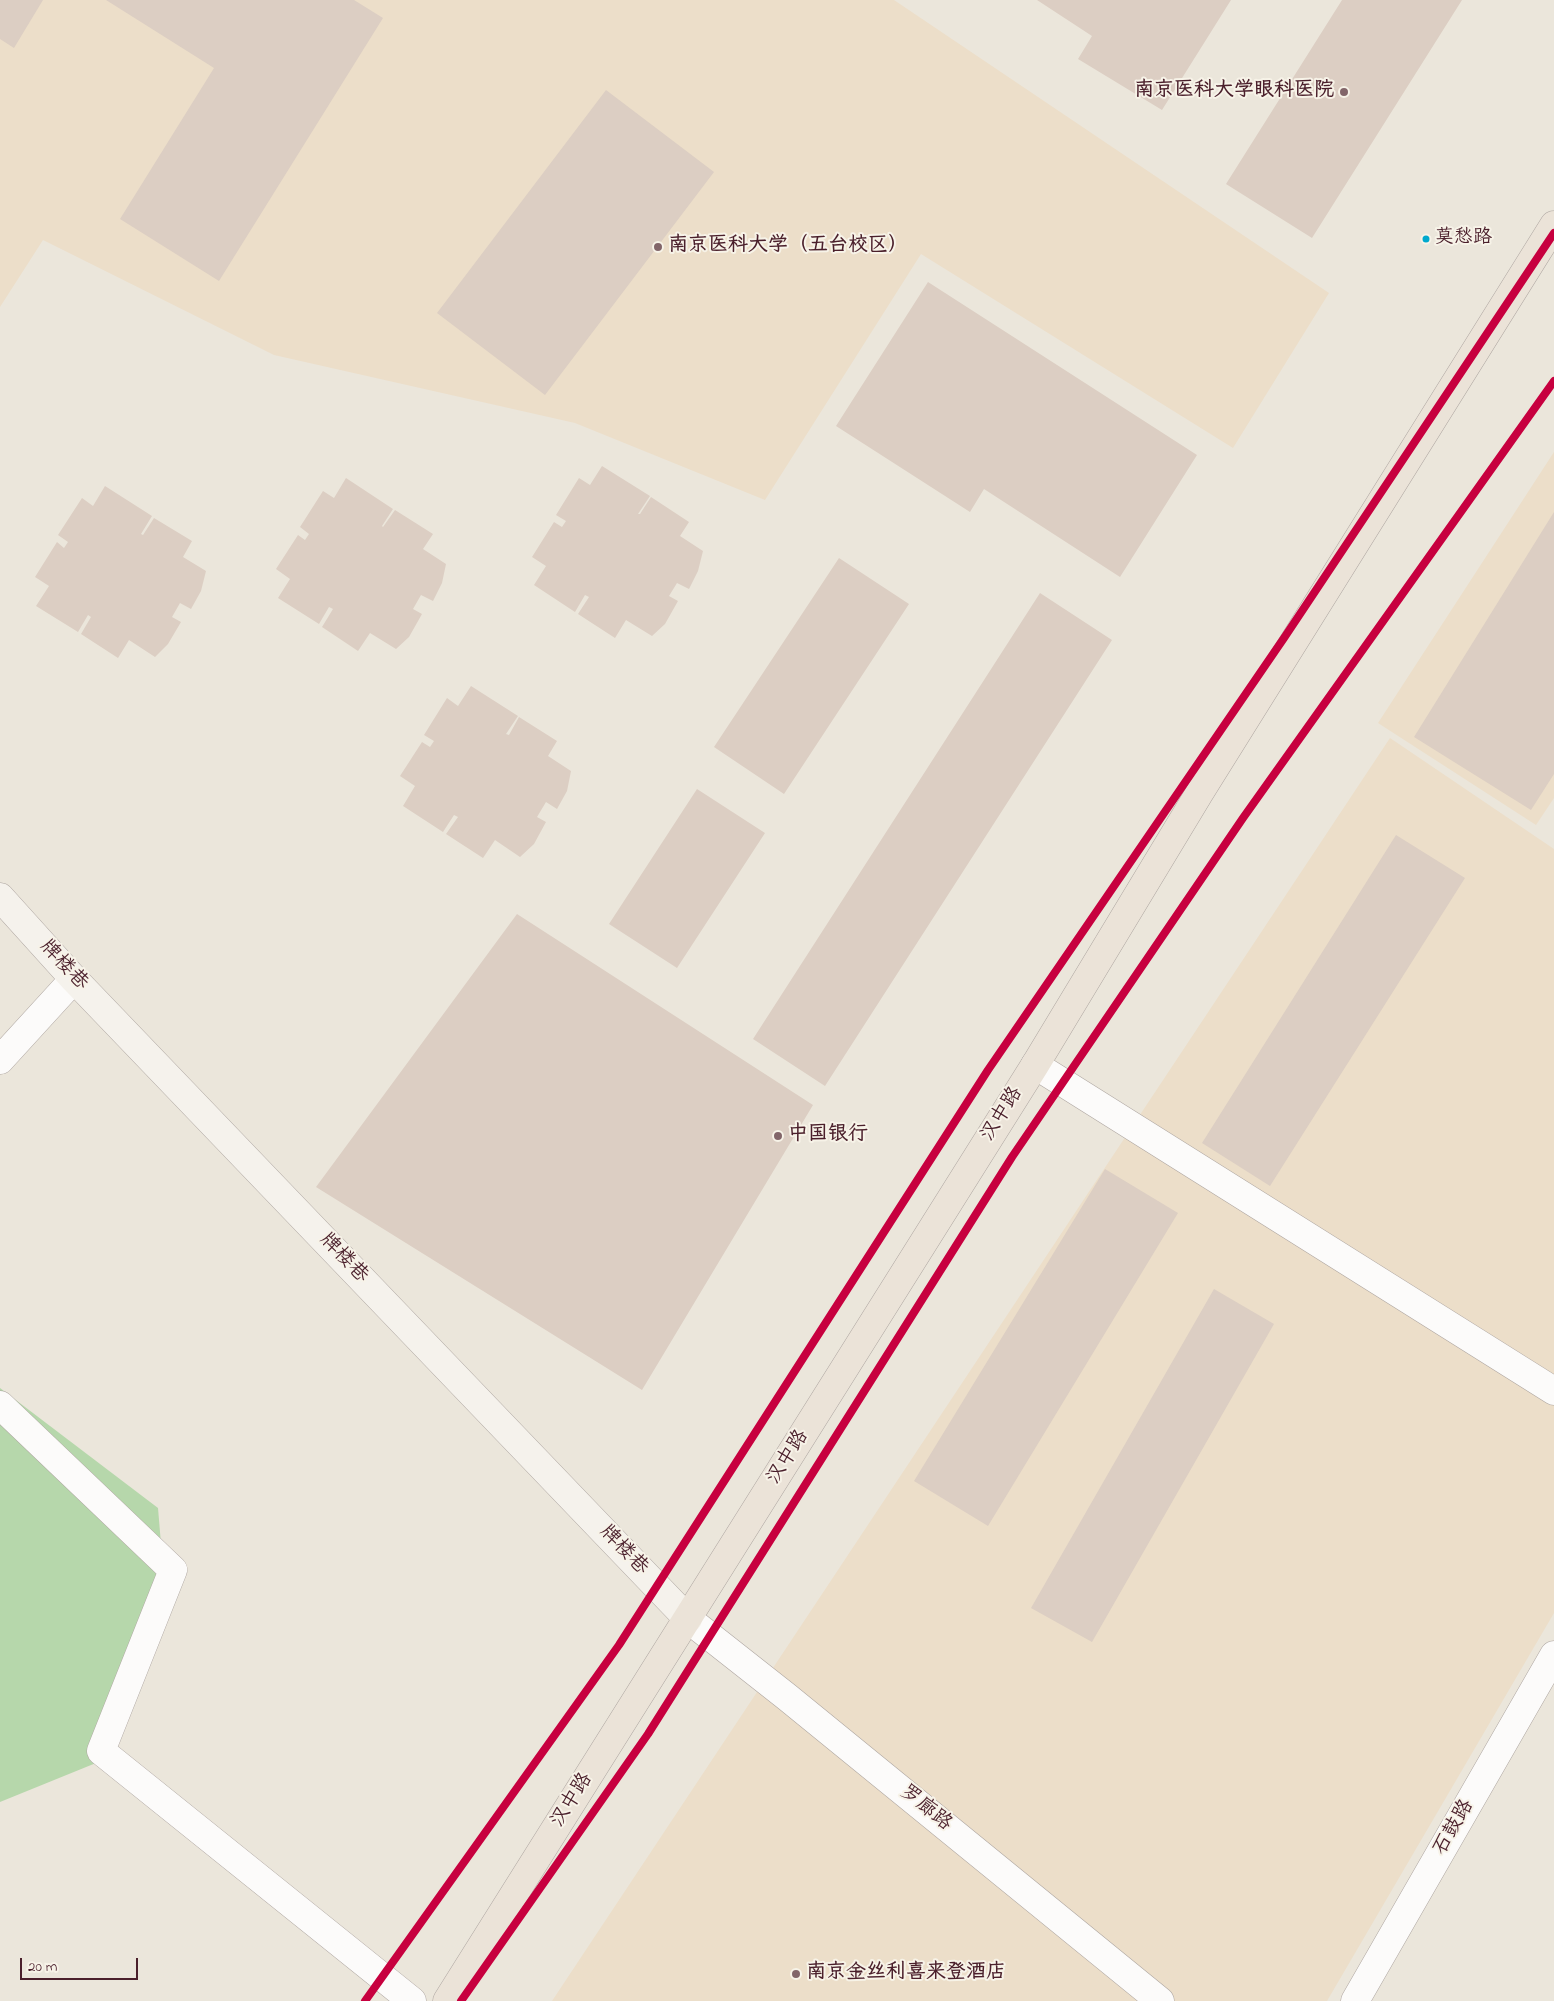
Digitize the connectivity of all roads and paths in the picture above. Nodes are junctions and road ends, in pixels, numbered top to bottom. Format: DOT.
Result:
graph roads {
  1 [pos="1554,225"];
  2 [pos="0,897"];
  3 [pos="74,979"];
  4 [pos="0,1060"];
  5 [pos="1035,1065"];
  6 [pos="1554,1391"];
  7 [pos="0,1405"];
  8 [pos="688,1619"];
  9 [pos="1554,1655"];
  10 [pos="412,2001"];
  11 [pos="448,2001"];
  12 [pos="1160,2001"];
  13 [pos="1355,2001"];
  1 -- 5 [label="main road, 汉中路"];
  2 -- 3 [label="street, 牌楼巷"];
  3 -- 4 [label="street"];
  3 -- 8 [label="street, 牌楼巷"];
  5 -- 6 [label="street"];
  5 -- 8 [label="main road, 汉中路"];
  7 -- 10 [label="street"];
  8 -- 11 [label="main road, 汉中路"];
  8 -- 12 [label="street, 罗廊路"];
  9 -- 13 [label="street, 石鼓路"];
}
